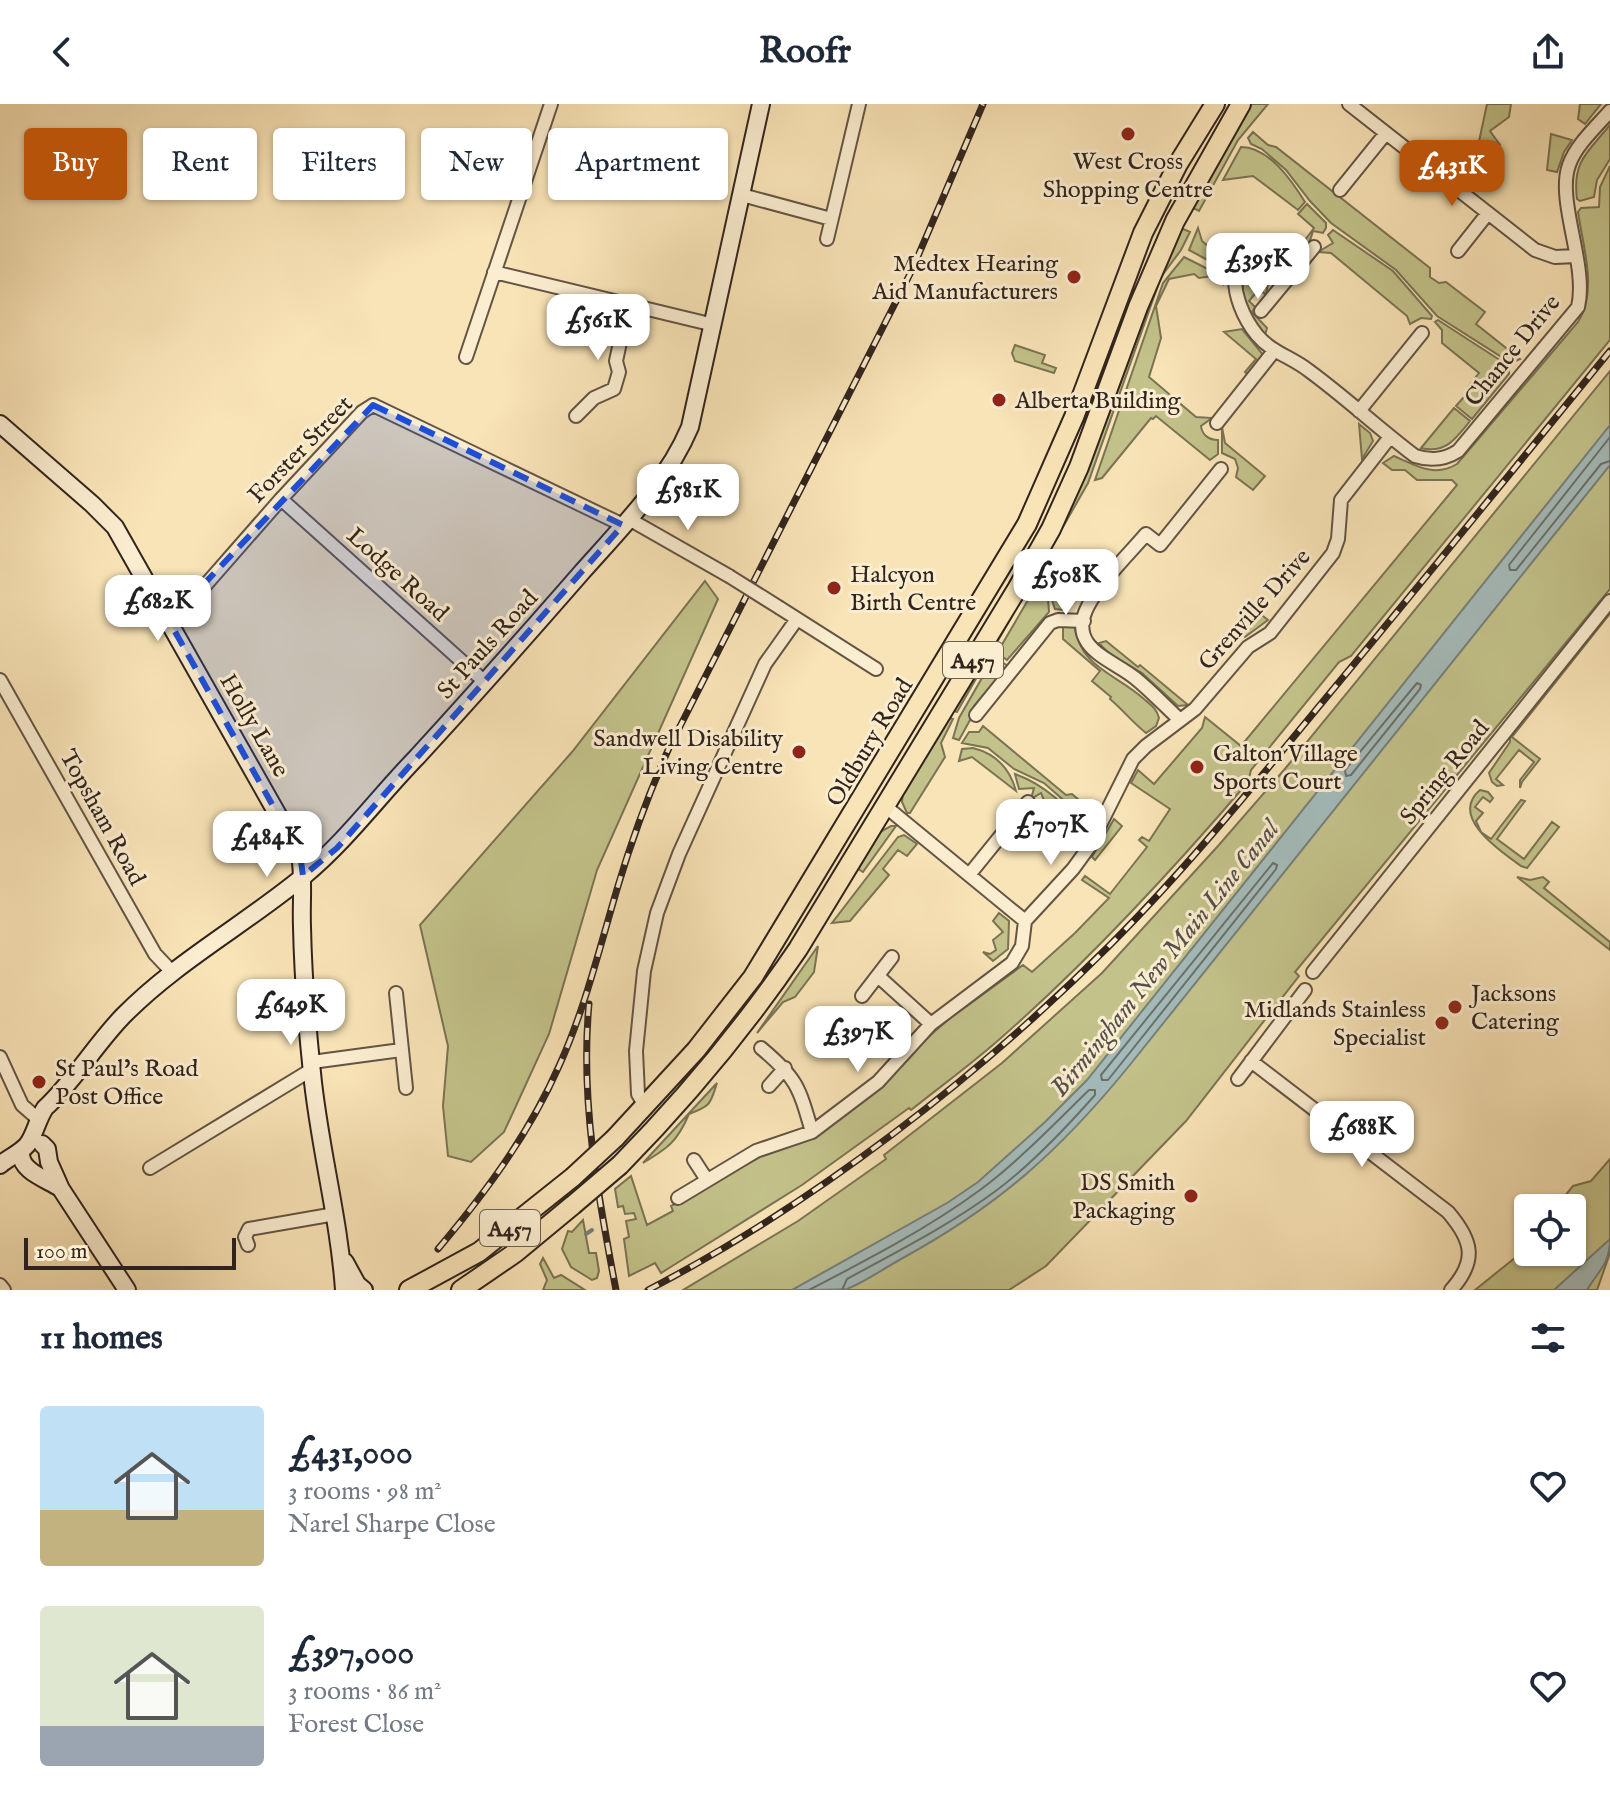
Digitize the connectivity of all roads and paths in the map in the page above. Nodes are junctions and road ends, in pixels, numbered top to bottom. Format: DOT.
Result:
graph roads {
  1 [pos="551,104"];
  2 [pos="761,104"];
  3 [pos="859,104"];
  4 [pos="1215,104"];
  5 [pos="1241,104"];
  6 [pos="1349,104"];
  7 [pos="1610,111"];
  8 [pos="1386,133"];
  9 [pos="1340,190"];
  10 [pos="742,195"];
  11 [pos="1488,213"];
  12 [pos="831,219"];
  13 [pos="827,239"];
  14 [pos="1314,247"];
  15 [pos="1458,251"];
  16 [pos="1576,256"];
  17 [pos="494,272"];
  18 [pos="1285,282"];
  19 [pos="628,305"];
  20 [pos="1261,311"];
  21 [pos="714,325"];
  22 [pos="1422,333"];
  23 [pos="1274,351"];
  24 [pos="466,357"];
  25 [pos="1359,411"];
  26 [pos="576,416"];
  27 [pos="1217,423"];
  28 [pos="0,424"];
  29 [pos="1390,437"];
  30 [pos="1221,469"];
  31 [pos="281,499"];
  32 [pos="626,522"];
  33 [pos="1610,601"];
  34 [pos="797,619"];
  35 [pos="169,621"];
  36 [pos="1084,621"];
  37 [pos="876,669"];
  38 [pos="0,680"];
  39 [pos="486,683"];
  40 [pos="976,715"];
  41 [pos="1180,720"];
  42 [pos="1028,802"];
  43 [pos="885,806"];
  44 [pos="969,875"];
  45 [pos="303,876"];
  46 [pos="1025,921"];
  47 [pos="892,957"];
  48 [pos="1313,972"];
  49 [pos="173,973"];
  50 [pos="878,976"];
  51 [pos="1305,990"];
  52 [pos="396,993"];
  53 [pos="862,996"];
  54 [pos="931,1024"];
  55 [pos="761,1048"];
  56 [pos="401,1050"];
  57 [pos="0,1057"];
  58 [pos="1251,1061"];
  59 [pos="312,1066"];
  60 [pos="785,1068"];
  61 [pos="1238,1079"];
  62 [pos="769,1086"];
  63 [pos="406,1088"];
  64 [pos="56,1098"];
  65 [pos="645,1106"];
  66 [pos="38,1119"];
  67 [pos="812,1132"];
  68 [pos="33,1157"];
  69 [pos="694,1160"];
  70 [pos="0,1165"];
  71 [pos="150,1168"];
  72 [pos="0,1175"];
  73 [pos="707,1180"];
  74 [pos="678,1198"];
  75 [pos="335,1214"];
  76 [pos="248,1245"];
  77 [pos="342,1257"];
  78 [pos="0,1285"];
  79 [pos="4,1290"];
  80 [pos="127,1290"];
  81 [pos="344,1290"];
  82 [pos="364,1290"];
  83 [pos="409,1290"];
  84 [pos="461,1290"];
  85 [pos="1451,1290"];
  1 -- 17 [label="street"];
  2 -- 10 [label="main road, St Pauls Road"];
  3 -- 12 [label="street"];
  4 -- 65 [label="main road, Oldbury Road / A457"];
  5 -- 43 [label="main road, Oldbury Road / A457"];
  6 -- 8 [label="street"];
  7 -- 16 [label="street, Chance Drive"];
  8 -- 9 [label="street"];
  8 -- 11 [label="street"];
  10 -- 12 [label="street"];
  10 -- 21 [label="main road, St Pauls Road"];
  11 -- 15 [label="street"];
  11 -- 16 [label="street"];
  12 -- 13 [label="street"];
  14 -- 18 [label="street"];
  16 -- 29 [label="street, Chance Drive"];
  17 -- 19 [label="street"];
  17 -- 24 [label="street"];
  18 -- 20 [label="street"];
  18 -- 23 [label="street, Chance Drive"];
  19 -- 21 [label="street"];
  19 -- 26 [label="street"];
  21 -- 32 [label="main road, St Pauls Road"];
  22 -- 25 [label="street"];
  23 -- 25 [label="street, Chance Drive"];
  23 -- 27 [label="street"];
  25 -- 29 [label="street, Chance Drive"];
  28 -- 35 [label="main road, Holly Lane"];
  29 -- 41 [label="street, Grenville Drive"];
  30 -- 36 [label="street"];
  31 -- 32 [label="street, Forster Street"];
  31 -- 35 [label="street, Forster Street"];
  31 -- 39 [label="street, Lodge Road"];
  32 -- 34 [label="street, bridge"];
  32 -- 39 [label="main road, St Pauls Road"];
  33 -- 48 [label="street, Spring Road"];
  34 -- 37 [label="street"];
  34 -- 65 [label="street"];
  35 -- 45 [label="main road, Holly Lane"];
  36 -- 40 [label="street"];
  36 -- 41 [label="street"];
  38 -- 49 [label="street, Topsham Road"];
  39 -- 45 [label="main road, St Pauls Road"];
  41 -- 46 [label="street, Grenville Drive"];
  42 -- 44 [label="street"];
  43 -- 44 [label="street"];
  43 -- 84 [label="main road, Oldbury Road / A457, bridge"];
  44 -- 46 [label="street"];
  45 -- 49 [label="main road, St Pauls Road"];
  45 -- 59 [label="main road, Holly Lane"];
  46 -- 54 [label="street"];
  47 -- 50 [label="street"];
  49 -- 64 [label="main road, St Pauls Road"];
  50 -- 53 [label="street"];
  50 -- 54 [label="street"];
  51 -- 58 [label="street"];
  52 -- 56 [label="street"];
  54 -- 67 [label="street"];
  55 -- 60 [label="street"];
  56 -- 59 [label="street"];
  56 -- 63 [label="street"];
  57 -- 66 [label="street"];
  58 -- 61 [label="street"];
  58 -- 85 [label="street"];
  59 -- 71 [label="street"];
  59 -- 75 [label="main road, Holly Lane"];
  60 -- 62 [label="street"];
  60 -- 67 [label="street"];
  64 -- 66 [label="main road, St Pauls Road"];
  64 -- 68 [label="main road, St Pauls Road"];
  65 -- 83 [label="main road, Oldbury Road / A457, bridge"];
  66 -- 68 [label="main road, St Pauls Road"];
  67 -- 73 [label="street"];
  68 -- 70 [label="main road"];
  68 -- 72 [label="main road"];
  68 -- 80 [label="main road"];
  69 -- 73 [label="street"];
  73 -- 74 [label="street"];
  75 -- 76 [label="street"];
  75 -- 77 [label="main road, Holly Lane"];
  77 -- 81 [label="main road, Holly Lane"];
  77 -- 82 [label="main road, Holly Lane"];
  78 -- 79 [label="street"];
}
